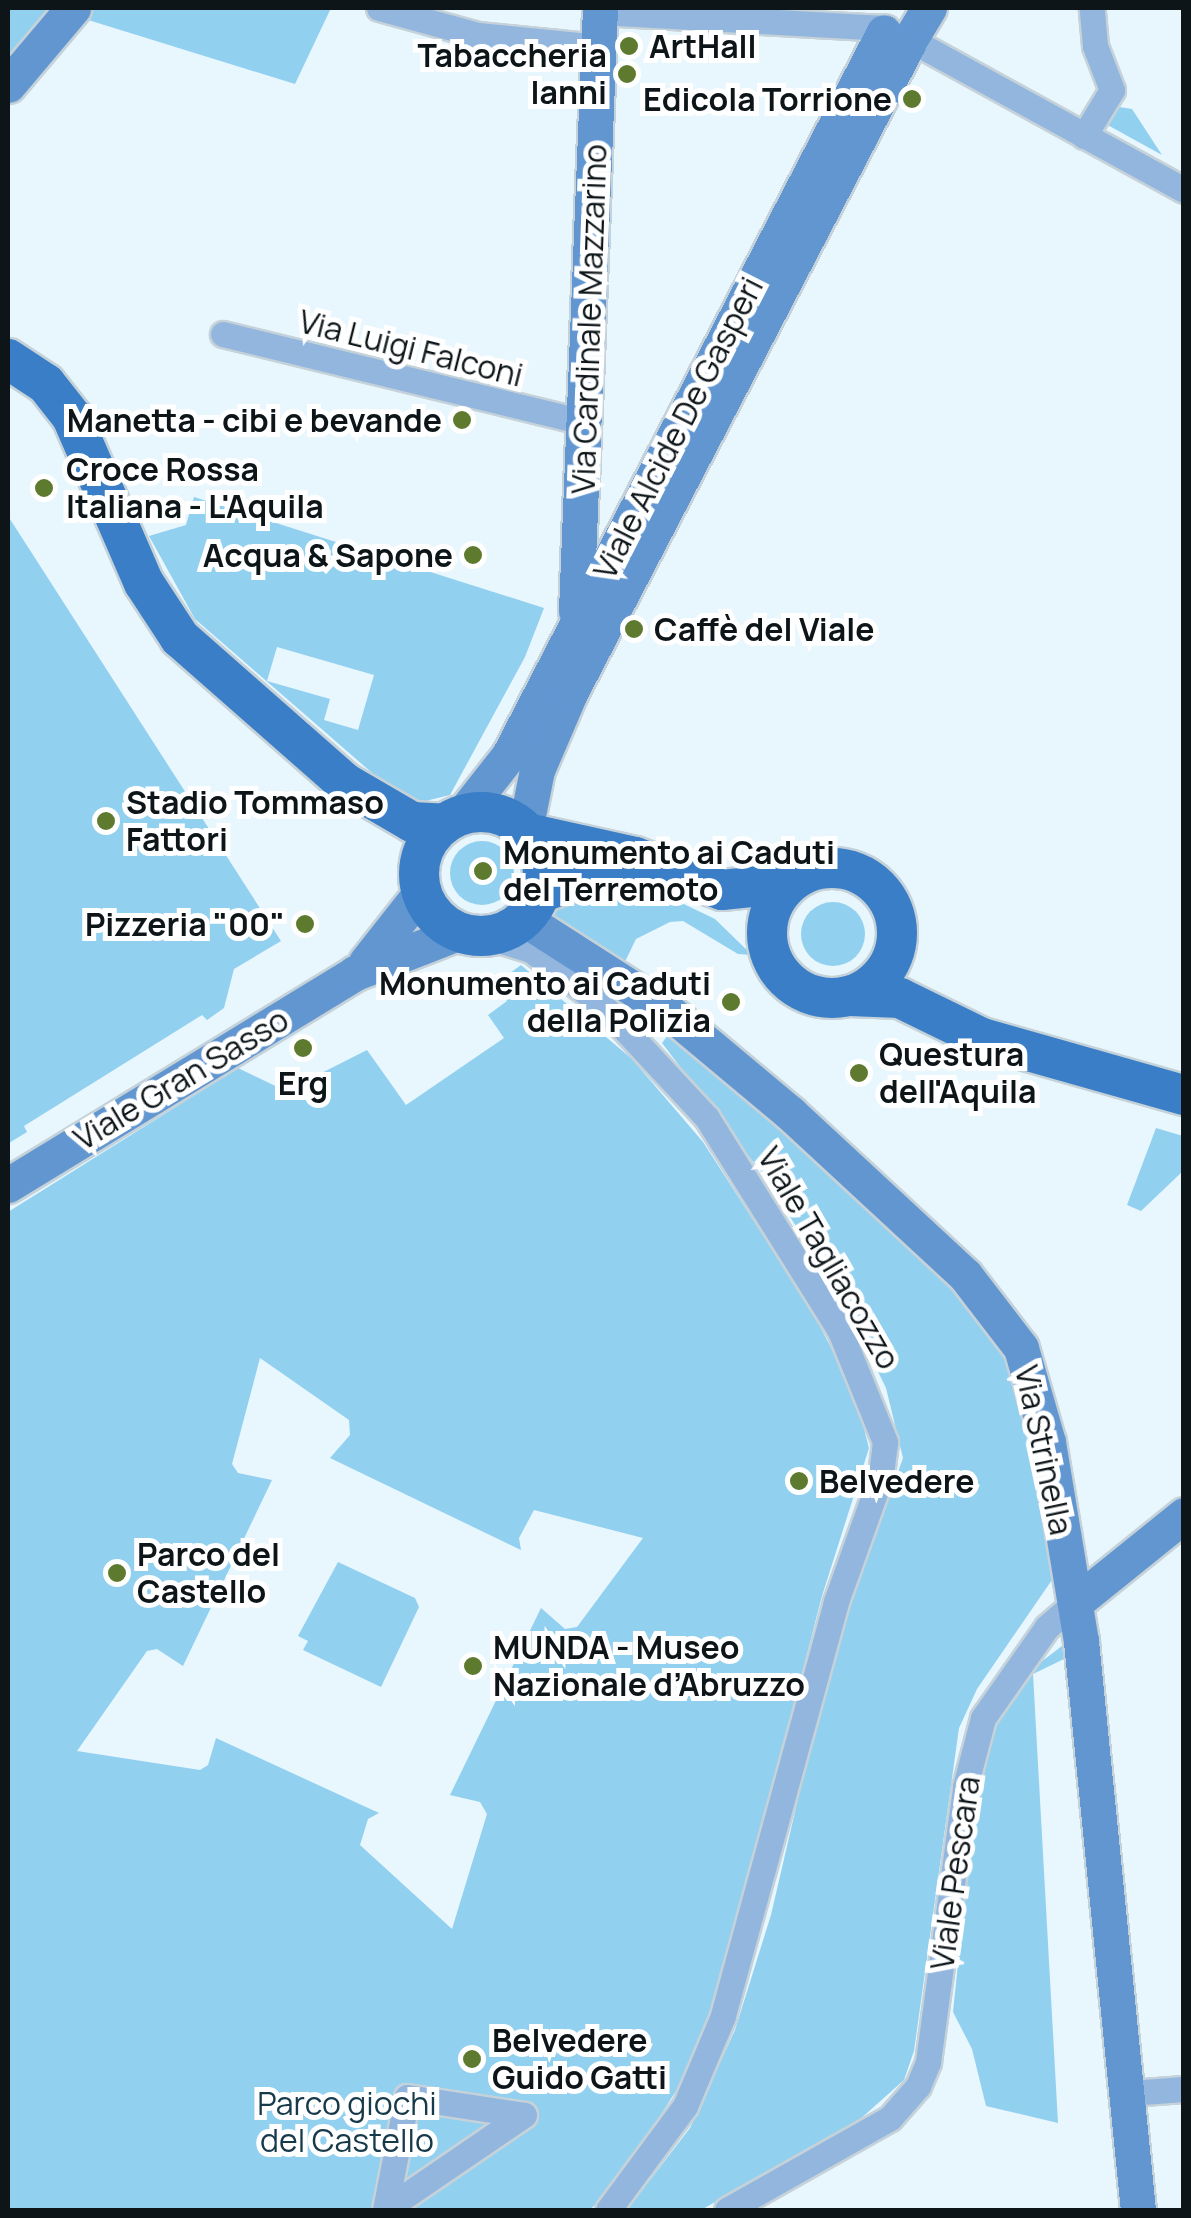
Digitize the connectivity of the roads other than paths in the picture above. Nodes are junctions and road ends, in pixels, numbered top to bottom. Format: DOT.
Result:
graph roads {
  1 [pos="73,8"];
  2 [pos="379,8"];
  3 [pos="1092,8"];
  4 [pos="600,10"];
  5 [pos="901,28"];
  6 [pos="598,47"];
  7 [pos="8,85"];
  8 [pos="1084,136"];
  9 [pos="1184,190"];
  10 [pos="223,334"];
  11 [pos="8,359"];
  12 [pos="584,422"];
  13 [pos="574,630"];
  14 [pos="345,783"];
  15 [pos="453,820"];
  16 [pos="526,831"];
  17 [pos="790,883"];
  18 [pos="421,884"];
  19 [pos="532,906"];
  20 [pos="473,934"];
  21 [pos="897,934"];
  22 [pos="770,954"];
  23 [pos="355,973"];
  24 [pos="850,996"];
  25 [pos="971,1034"];
  26 [pos="1184,1095"];
  27 [pos="8,1185"];
  28 [pos="1184,1515"];
  29 [pos="1075,1603"];
  30 [pos="1184,2089"];
  31 [pos="1128,2093"];
  32 [pos="754,2203"];
  33 [pos="385,2210"];
  34 [pos="608,2210"];
  35 [pos="727,2210"];
  36 [pos="1138,2210"];
  1 -- 7 [label="main road"];
  2 -- 6 [label="street"];
  3 -- 8 [label="street"];
  4 -- 5 [label="street"];
  4 -- 6 [label="main road, Via Cardinale Mazzarino"];
  5 -- 8 [label="street"];
  5 -- 13 [label="main road, Viale Alcide De Gasperi"];
  5 -- 16 [label="main road, Viale Alcide De Gasperi"];
  6 -- 12 [label="main road, Via Cardinale Mazzarino"];
  8 -- 9 [label="street"];
  10 -- 12 [label="street, Via Luigi Falconi"];
  11 -- 14 [label="main road"];
  12 -- 13 [label="main road, Via Cardinale Mazzarino"];
  13 -- 15 [label="main road, Viale Alcide De Gasperi"];
  14 -- 15 [label="main road"];
  14 -- 18 [label="main road"];
  15 -- 16 [label="main road"];
  15 -- 18 [label="main road"];
  16 -- 17 [label="main road"];
  16 -- 19 [label="main road"];
  17 -- 21 [label="main road"];
  17 -- 22 [label="main road"];
  18 -- 20 [label="main road"];
  18 -- 23 [label="main road, Viale Gran Sasso"];
  19 -- 20 [label="main road"];
  19 -- 22 [label="main road"];
  19 -- 29 [label="main road, Via Strinella"];
  20 -- 23 [label="main road, Viale Gran Sasso"];
  20 -- 34 [label="street, Viale Tagliacozzo"];
  21 -- 24 [label="main road"];
  21 -- 25 [label="main road"];
  22 -- 24 [label="main road"];
  23 -- 27 [label="main road, Viale Gran Sasso"];
  24 -- 25 [label="main road"];
  25 -- 26 [label="main road"];
  28 -- 29 [label="main road, Viale Pescara"];
  29 -- 31 [label="main road, Via Strinella"];
  29 -- 32 [label="street, Viale Pescara"];
  30 -- 31 [label="street"];
  31 -- 36 [label="main road, Via Strinella"];
  32 -- 35 [label="street, Viale Pescara"];
  33 -- 33 [label="street"];
}
